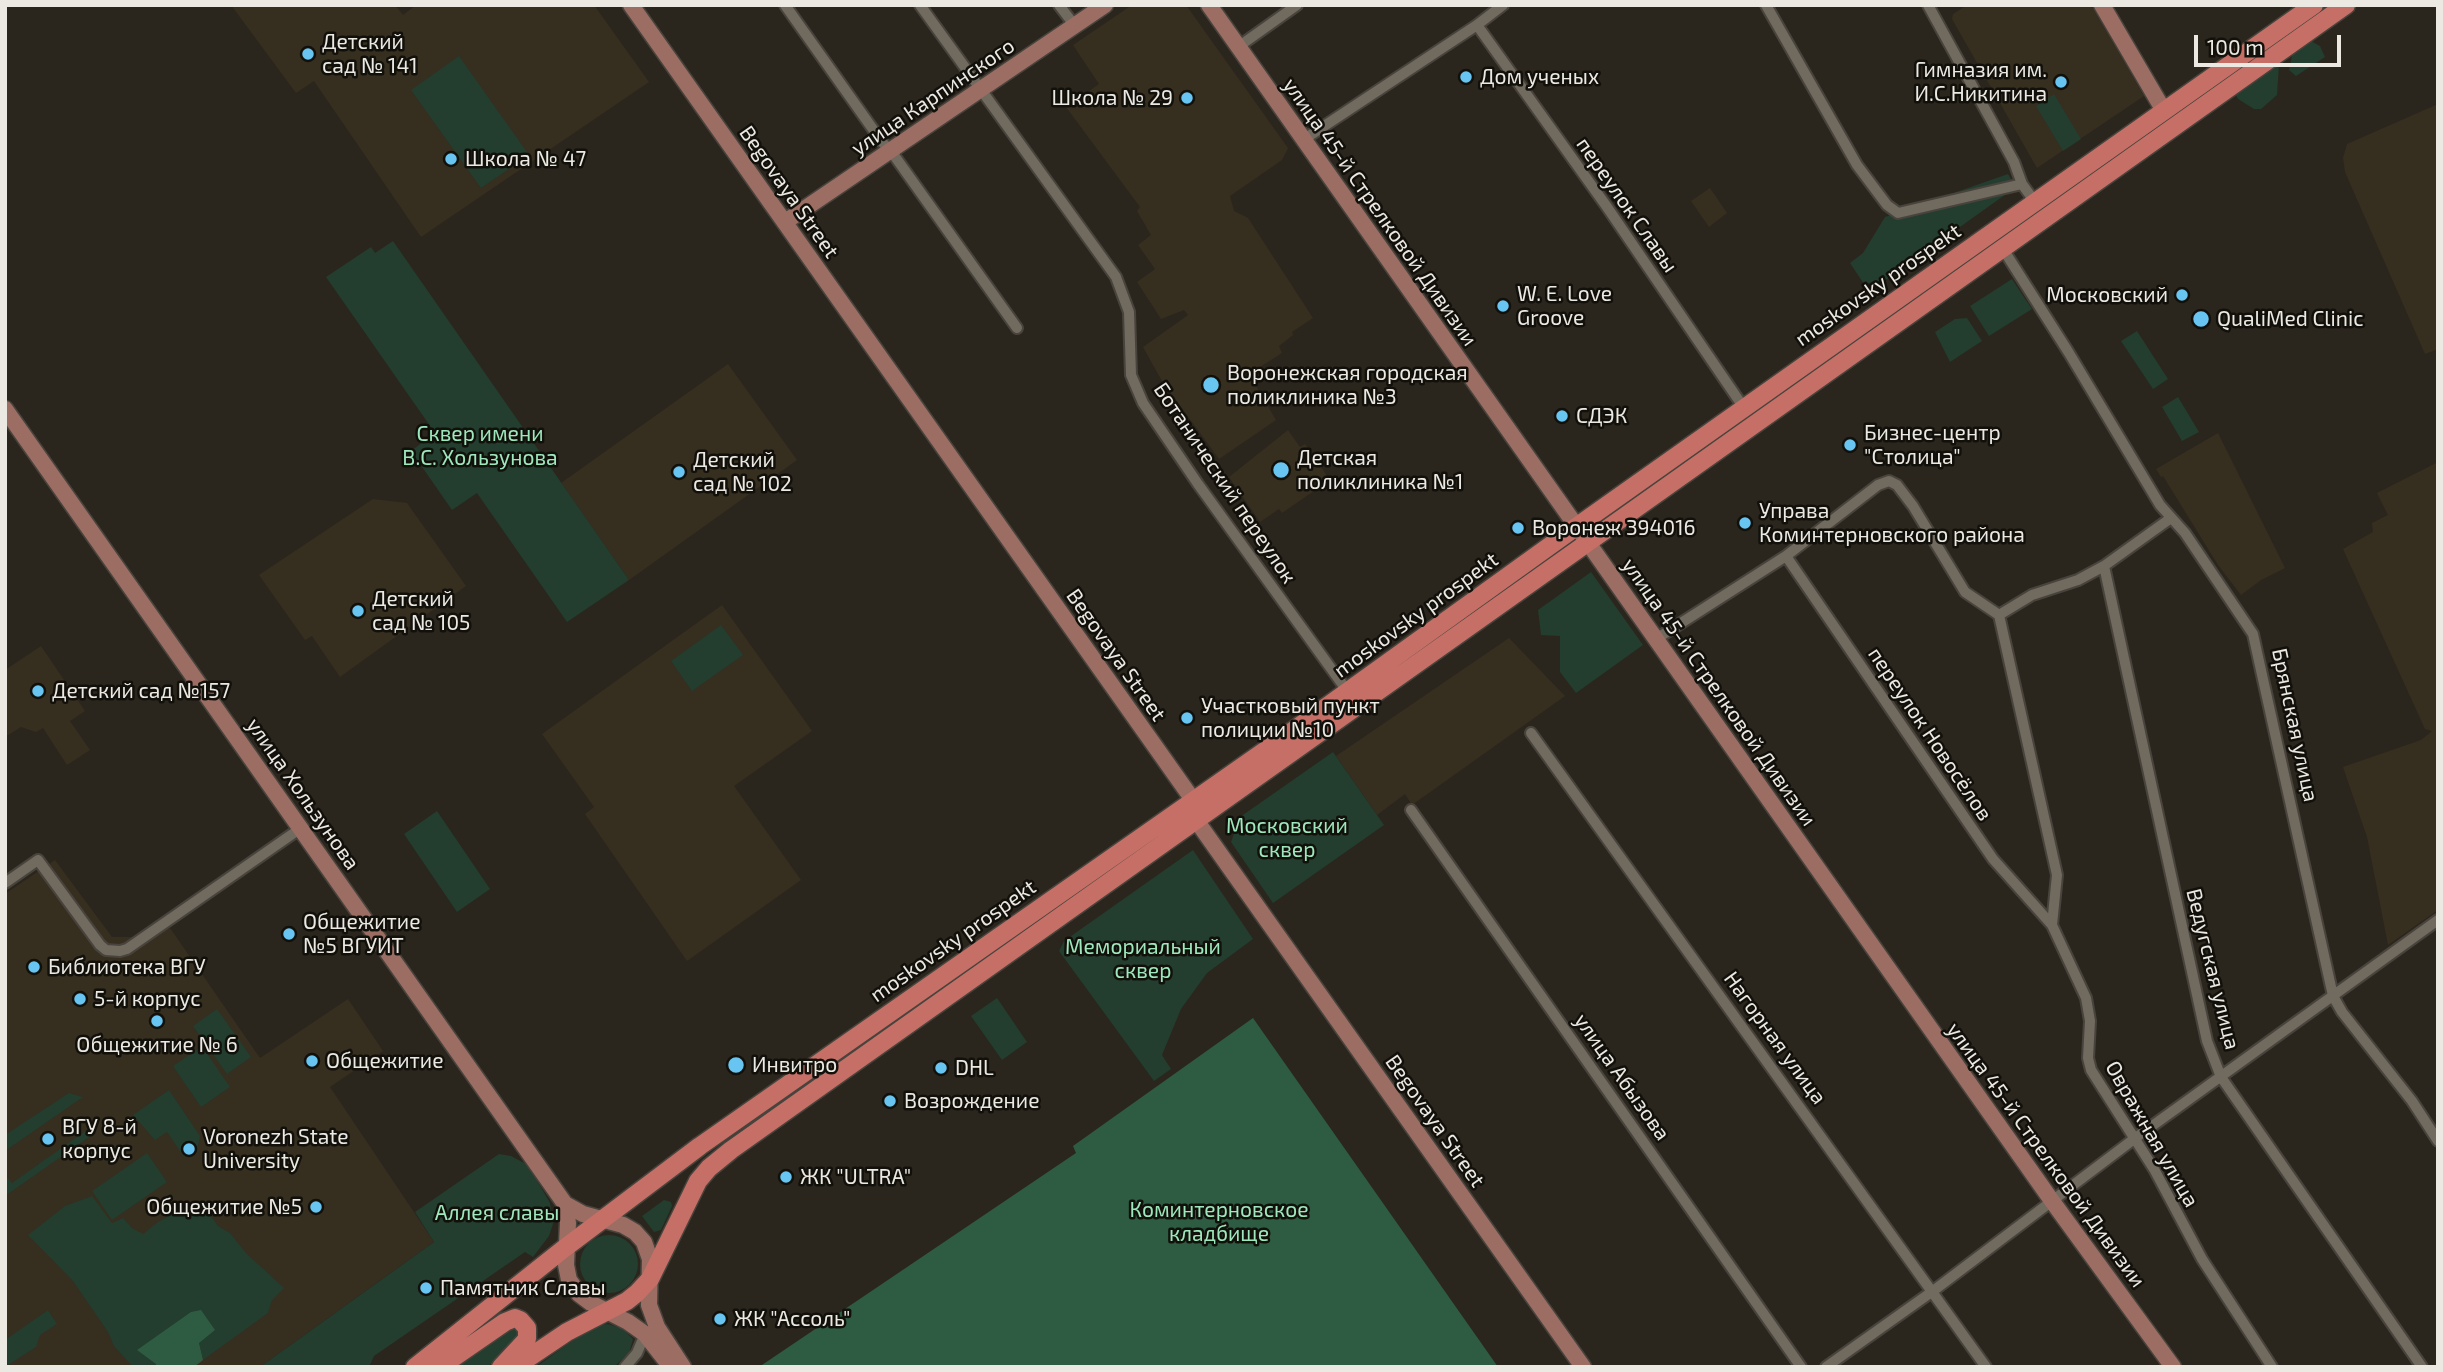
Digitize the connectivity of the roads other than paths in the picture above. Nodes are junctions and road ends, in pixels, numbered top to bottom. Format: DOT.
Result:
graph roads {
  1 [pos="631,5"];
  2 [pos="785,5"];
  3 [pos="920,5"];
  4 [pos="1059,5"];
  5 [pos="1105,5"];
  6 [pos="1209,5"];
  7 [pos="1297,5"];
  8 [pos="1503,5"];
  9 [pos="1766,5"];
  10 [pos="1928,5"];
  11 [pos="2102,5"];
  12 [pos="2314,5"];
  13 [pos="2346,5"];
  14 [pos="1477,25"];
  15 [pos="1075,26"];
  16 [pos="1238,47"];
  17 [pos="980,90"];
  18 [pos="2164,111"];
  19 [pos="1303,140"];
  20 [pos="891,151"];
  21 [pos="2022,184"];
  22 [pos="2035,202"];
  23 [pos="785,222"];
  24 [pos="1992,232"];
  25 [pos="2003,249"];
  26 [pos="1017,328"];
  27 [pos="1744,408"];
  28 [pos="5,409"];
  29 [pos="2171,518"];
  30 [pos="1581,534"];
  31 [pos="1786,556"];
  32 [pos="2104,566"];
  33 [pos="1999,615"];
  34 [pos="1656,639"];
  35 [pos="1348,692"];
  36 [pos="1531,733"];
  37 [pos="1193,800"];
  38 [pos="1411,810"];
  39 [pos="1196,820"];
  40 [pos="301,828"];
  41 [pos="5,883"];
  42 [pos="2438,920"];
  43 [pos="2052,925"];
  44 [pos="2333,996"];
  45 [pos="2221,1077"];
  46 [pos="2134,1139"];
  47 [pos="2438,1141"];
  48 [pos="2052,1201"];
  49 [pos="565,1204"];
  50 [pos="603,1220"];
  51 [pos="566,1247"];
  52 [pos="650,1279"];
  53 [pos="1933,1291"];
  54 [pos="607,1311"];
  55 [pos="645,1334"];
  56 [pos="415,1367"];
  57 [pos="440,1367"];
  58 [pos="502,1367"];
  59 [pos="515,1367"];
  60 [pos="625,1367"];
  61 [pos="671,1367"];
  62 [pos="683,1367"];
  63 [pos="1583,1367"];
  64 [pos="1801,1367"];
  65 [pos="1826,1367"];
  66 [pos="1986,1367"];
  67 [pos="2173,1367"];
  68 [pos="2272,1367"];
  69 [pos="2422,1367"];
  1 -- 23 [label="street, Begovaya Street"];
  2 -- 20 [label="street"];
  3 -- 17 [label="street, Ботанический переулок"];
  4 -- 15 [label="street"];
  5 -- 15 [label="street, улица Карпинского"];
  6 -- 16 [label="street, улица 45-й Стрелковой Дивизии"];
  7 -- 16 [label="street"];
  8 -- 14 [label="street"];
  9 -- 21 [label="street"];
  10 -- 21 [label="street"];
  11 -- 18 [label="street"];
  12 -- 18 [label="main road, moskovsky prospekt"];
  13 -- 25 [label="main road, moskovsky prospekt"];
  14 -- 19 [label="street"];
  14 -- 27 [label="street, переулок Славы"];
  15 -- 17 [label="street, улица Карпинского"];
  16 -- 19 [label="street, улица 45-й Стрелковой Дивизии"];
  17 -- 20 [label="street, улица Карпинского"];
  17 -- 35 [label="street, Ботанический переулок"];
  18 -- 22 [label="main road, moskovsky prospekt"];
  19 -- 30 [label="street, улица 45-й Стрелковой Дивизии"];
  20 -- 23 [label="street, улица Карпинского"];
  20 -- 26 [label="street"];
  21 -- 22 [label="street"];
  22 -- 24 [label="main road, moskovsky prospekt"];
  23 -- 37 [label="street, Begovaya Street"];
  24 -- 25 [label="street, Брянская улица"];
  24 -- 27 [label="main road, moskovsky prospekt"];
  25 -- 29 [label="street, Брянская улица"];
  25 -- 30 [label="main road, moskovsky prospekt"];
  27 -- 30 [label="main road, moskovsky prospekt"];
  28 -- 40 [label="street, улица Хользунова"];
  29 -- 32 [label="street"];
  29 -- 44 [label="street, Брянская улица"];
  30 -- 34 [label="street, улица 45-й Стрелковой Дивизии"];
  30 -- 35 [label="main road, moskovsky prospekt"];
  30 -- 39 [label="main road, moskovsky prospekt"];
  31 -- 33 [label="street"];
  31 -- 34 [label="street"];
  31 -- 43 [label="street, переулок Новосёлов"];
  32 -- 33 [label="street"];
  32 -- 45 [label="street, Ведугская улица"];
  33 -- 43 [label="street"];
  34 -- 48 [label="street, улица 45-й Стрелковой Дивизии"];
  35 -- 37 [label="main road, moskovsky prospekt"];
  36 -- 53 [label="street, Нагорная улица"];
  37 -- 39 [label="street, Begovaya Street"];
  37 -- 50 [label="main road, moskovsky prospekt"];
  38 -- 64 [label="street, улица Абызова"];
  39 -- 52 [label="main road, moskovsky prospekt"];
  39 -- 63 [label="street, Begovaya Street"];
  40 -- 41 [label="street"];
  40 -- 49 [label="street, улица Хользунова"];
  42 -- 44 [label="street"];
  43 -- 46 [label="street, Овражная улица"];
  44 -- 45 [label="street"];
  44 -- 47 [label="street, Брянская улица"];
  45 -- 46 [label="street"];
  45 -- 69 [label="street, Ведугская улица"];
  46 -- 48 [label="street"];
  46 -- 68 [label="street, Овражная улица"];
  48 -- 53 [label="street"];
  48 -- 67 [label="street, улица 45-й Стрелковой Дивизии"];
  49 -- 50 [label="street"];
  49 -- 51 [label="street"];
  50 -- 51 [label="main road, moskovsky prospekt"];
  50 -- 52 [label="street"];
  51 -- 54 [label="street"];
  51 -- 56 [label="main road, moskovsky prospekt"];
  52 -- 54 [label="main road, moskovsky prospekt"];
  52 -- 62 [label="street"];
  53 -- 65 [label="street"];
  53 -- 66 [label="street, Нагорная улица"];
  54 -- 55 [label="street"];
  54 -- 59 [label="main road, moskovsky prospekt"];
  55 -- 60 [label="street"];
  55 -- 61 [label="street"];
  57 -- 58 [label="main road"];
}
